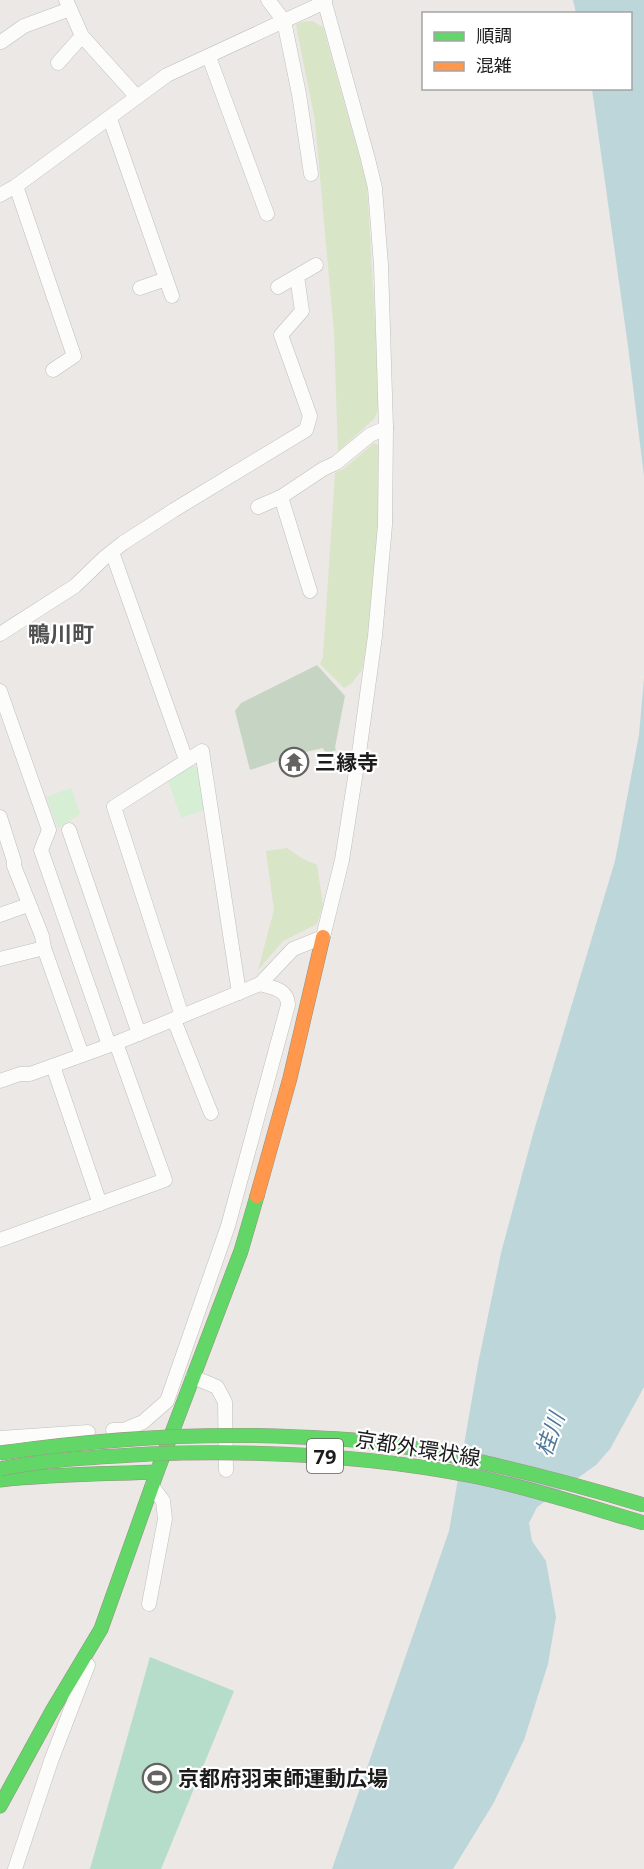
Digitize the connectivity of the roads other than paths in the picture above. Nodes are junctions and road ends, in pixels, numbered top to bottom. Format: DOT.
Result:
graph roads {
  1 [pos="268,0"];
  2 [pos="324,1"];
  3 [pos="68,5"];
  4 [pos="284,21"];
  5 [pos="82,36"];
  6 [pos="1,42"];
  7 [pos="209,57"];
  8 [pos="57,63"];
  9 [pos="137,97"];
  10 [pos="110,119"];
  11 [pos="311,174"];
  12 [pos="16,186"];
  13 [pos="0,195"];
  14 [pos="267,214"];
  15 [pos="316,265"];
  16 [pos="297,276"];
  17 [pos="166,279"];
  18 [pos="278,287"];
  19 [pos="140,288"];
  20 [pos="172,296"];
  21 [pos="53,370"];
  22 [pos="386,428"];
  23 [pos="281,497"];
  24 [pos="258,507"];
  25 [pos="112,552"];
  26 [pos="310,591"];
  27 [pos="0,634"];
  28 [pos="0,691"];
  29 [pos="186,760"];
  30 [pos="0,818"];
  31 [pos="69,830"];
  32 [pos="28,905"];
  33 [pos="0,915"];
  34 [pos="323,937"];
  35 [pos="44,948"];
  36 [pos="0,958"];
  37 [pos="260,984"];
  38 [pos="239,993"];
  39 [pos="178,1018"];
  40 [pos="139,1034"];
  41 [pos="113,1044"];
  42 [pos="82,1055"];
  43 [pos="53,1066"];
  44 [pos="0,1081"];
  45 [pos="211,1113"];
  46 [pos="100,1204"];
  47 [pos="0,1240"];
  48 [pos="194,1377"];
  49 [pos="0,1438"];
  50 [pos="0,1455"];
  51 [pos="0,1469"];
  52 [pos="226,1470"];
  53 [pos="157,1472"];
  54 [pos="98,1474"];
  55 [pos="0,1480"];
  56 [pos="152,1486"];
  57 [pos="644,1505"];
  58 [pos="644,1523"];
  59 [pos="149,1604"];
  60 [pos="101,1629"];
  61 [pos="0,1806"];
  62 [pos="15,1869"];
  1 -- 4 [label="street"];
  2 -- 4 [label="street"];
  2 -- 22 [label="street"];
  3 -- 5 [label="street"];
  3 -- 6 [label="street"];
  4 -- 7 [label="street"];
  4 -- 11 [label="street"];
  5 -- 8 [label="street"];
  5 -- 9 [label="street"];
  7 -- 9 [label="street"];
  7 -- 14 [label="street"];
  9 -- 10 [label="street"];
  10 -- 12 [label="street"];
  10 -- 17 [label="street"];
  12 -- 13 [label="street"];
  12 -- 21 [label="street"];
  15 -- 16 [label="street"];
  16 -- 18 [label="street"];
  16 -- 25 [label="street"];
  17 -- 19 [label="street"];
  17 -- 20 [label="street"];
  22 -- 23 [label="street"];
  22 -- 34 [label="street"];
  23 -- 24 [label="street"];
  23 -- 26 [label="street"];
  25 -- 27 [label="street"];
  25 -- 29 [label="street"];
  28 -- 41 [label="street"];
  29 -- 38 [label="street"];
  29 -- 39 [label="street"];
  30 -- 32 [label="street"];
  31 -- 40 [label="street"];
  32 -- 33 [label="street"];
  32 -- 35 [label="street"];
  34 -- 37 [label="street"];
  34 -- 48 [label="main road"];
  35 -- 36 [label="street"];
  35 -- 42 [label="street"];
  37 -- 38 [label="street"];
  37 -- 49 [label="street"];
  38 -- 39 [label="street"];
  39 -- 40 [label="street"];
  39 -- 45 [label="street"];
  40 -- 41 [label="street"];
  41 -- 42 [label="street"];
  41 -- 46 [label="street"];
  42 -- 43 [label="street"];
  43 -- 44 [label="street"];
  43 -- 46 [label="street"];
  46 -- 47 [label="street"];
  48 -- 52 [label="street"];
  48 -- 53 [label="main road"];
  50 -- 54 [label="main road"];
  50 -- 57 [label="main road, 京都外環状線 / 79, bridge"];
  51 -- 58 [label="main road, 京都外環状線 / 79, bridge"];
  53 -- 54 [label="main road"];
  53 -- 56 [label="main road"];
  54 -- 55 [label="main road"];
  56 -- 59 [label="street"];
  56 -- 60 [label="main road"];
  60 -- 61 [label="main road"];
  60 -- 62 [label="street"];
}
